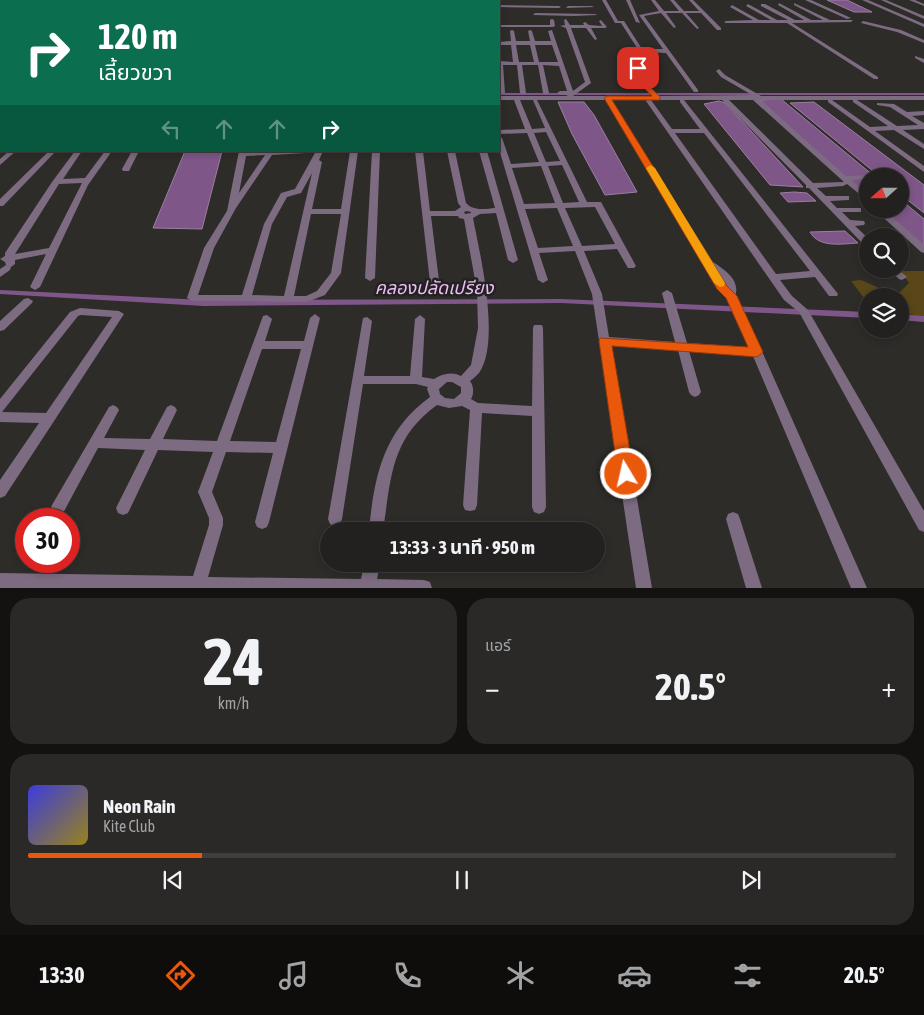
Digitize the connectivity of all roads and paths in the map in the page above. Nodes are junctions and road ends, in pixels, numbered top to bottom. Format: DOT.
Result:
graph roads {
  1 [pos="472,0"];
  2 [pos="481,0"];
  3 [pos="559,0"];
  4 [pos="569,0"];
  5 [pos="588,0"];
  6 [pos="604,0"];
  7 [pos="628,0"];
  8 [pos="653,0"];
  9 [pos="672,0"];
  10 [pos="691,0"];
  11 [pos="725,0"];
  12 [pos="740,0"];
  13 [pos="756,0"];
  14 [pos="772,0"];
  15 [pos="807,0"];
  16 [pos="867,0"];
  17 [pos="884,0"];
  18 [pos="889,0"];
  19 [pos="910,0"];
  20 [pos="792,2"];
  21 [pos="826,2"];
  22 [pos="812,3"];
  23 [pos="538,4"];
  24 [pos="518,5"];
  25 [pos="924,5"];
  26 [pos="500,7"];
  27 [pos="563,7"];
  28 [pos="592,7"];
  29 [pos="835,7"];
  30 [pos="822,8"];
  31 [pos="909,11"];
  32 [pos="663,12"];
  33 [pos="683,12"];
  34 [pos="703,12"];
  35 [pos="923,14"];
  36 [pos="575,16"];
  37 [pos="534,17"];
  38 [pos="554,18"];
  39 [pos="597,18"];
  40 [pos="514,19"];
  41 [pos="852,20"];
  42 [pos="584,21"];
  43 [pos="622,22"];
  44 [pos="641,22"];
  45 [pos="726,22"];
  46 [pos="812,22"];
  47 [pos="830,22"];
  48 [pos="567,23"];
  49 [pos="751,23"];
  50 [pos="760,23"];
  51 [pos="778,23"];
  52 [pos="792,23"];
  53 [pos="923,25"];
  54 [pos="500,26"];
  55 [pos="587,27"];
  56 [pos="674,27"];
  57 [pos="514,28"];
  58 [pos="532,28"];
  59 [pos="552,28"];
  60 [pos="697,28"];
  61 [pos="719,29"];
  62 [pos="759,30"];
  63 [pos="894,33"];
  64 [pos="812,37"];
  65 [pos="802,38"];
  66 [pos="594,39"];
  67 [pos="500,43"];
  68 [pos="513,43"];
  69 [pos="533,43"];
  70 [pos="554,43"];
  71 [pos="810,44"];
  72 [pos="822,44"];
  73 [pos="924,44"];
  74 [pos="641,50"];
  75 [pos="666,50"];
  76 [pos="820,50"];
  77 [pos="832,50"];
  78 [pos="831,57"];
  79 [pos="843,57"];
  80 [pos="917,57"];
  81 [pos="924,61"];
  82 [pos="500,63"];
  83 [pos="517,63"];
  84 [pos="539,64"];
  85 [pos="560,64"];
  86 [pos="855,64"];
  87 [pos="842,65"];
  88 [pos="638,68"];
  89 [pos="719,71"];
  90 [pos="656,73"];
  91 [pos="876,78"];
  92 [pos="696,91"];
  93 [pos="524,93"];
  94 [pos="546,93"];
  95 [pos="500,94"];
  96 [pos="756,96"];
  97 [pos="657,97"];
  98 [pos="516,98"];
  99 [pos="567,98"];
  100 [pos="607,98"];
  101 [pos="724,98"];
  102 [pos="924,98"];
  103 [pos="857,100"];
  104 [pos="535,101"];
  105 [pos="649,101"];
  106 [pos="682,101"];
  107 [pos="830,101"];
  108 [pos="924,113"];
  109 [pos="906,114"];
  110 [pos="924,127"];
  111 [pos="897,128"];
  112 [pos="869,129"];
  113 [pos="549,130"];
  114 [pos="529,131"];
  115 [pos="669,131"];
  116 [pos="500,132"];
  117 [pos="706,132"];
  118 [pos="500,141"];
  119 [pos="924,147"];
  120 [pos="12,152"];
  121 [pos="52,152"];
  122 [pos="78,152"];
  123 [pos="108,152"];
  124 [pos="135,152"];
  125 [pos="271,152"];
  126 [pos="320,152"];
  127 [pos="321,152"];
  128 [pos="354,152"];
  129 [pos="376,152"];
  130 [pos="419,152"];
  131 [pos="451,152"];
  132 [pos="483,152"];
  133 [pos="243,153"];
  134 [pos="0,163"];
  135 [pos="564,163"];
  136 [pos="543,164"];
  137 [pos="508,166"];
  138 [pos="922,167"];
  139 [pos="126,169"];
  140 [pos="859,178"];
  141 [pos="87,180"];
  142 [pos="844,181"];
  143 [pos="56,182"];
  144 [pos="809,186"];
  145 [pos="859,192"];
  146 [pos="846,198"];
  147 [pos="822,199"];
  148 [pos="0,204"];
  149 [pos="584,204"];
  150 [pos="560,205"];
  151 [pos="521,207"];
  152 [pos="499,210"];
  153 [pos="834,210"];
  154 [pos="858,210"];
  155 [pos="231,211"];
  156 [pos="344,211"];
  157 [pos="308,212"];
  158 [pos="467,212"];
  159 [pos="426,214"];
  160 [pos="888,218"];
  161 [pos="847,223"];
  162 [pos="861,223"];
  163 [pos="859,235"];
  164 [pos="621,246"];
  165 [pos="578,248"];
  166 [pos="53,250"];
  167 [pos="924,250"];
  168 [pos="535,251"];
  169 [pos="513,260"];
  170 [pos="6,262"];
  171 [pos="631,266"];
  172 [pos="816,274"];
  173 [pos="773,277"];
  174 [pos="370,278"];
  175 [pos="543,280"];
  176 [pos="35,287"];
  177 [pos="435,289"];
  178 [pos="833,294"];
  179 [pos="668,296"];
  180 [pos="246,298"];
  181 [pos="288,299"];
  182 [pos="28,301"];
  183 [pos="268,318"];
  184 [pos="316,318"];
  185 [pos="420,319"];
  186 [pos="367,321"];
  187 [pos="0,327"];
  188 [pos="538,328"];
  189 [pos="605,341"];
  190 [pos="258,345"];
  191 [pos="308,345"];
  192 [pos="682,347"];
  193 [pos="757,352"];
  194 [pos="359,380"];
  195 [pos="416,380"];
  196 [pos="463,381"];
  197 [pos="435,384"];
  198 [pos="695,392"];
  199 [pos="436,399"];
  200 [pos="464,400"];
  201 [pos="0,408"];
  202 [pos="476,408"];
  203 [pos="113,410"];
  204 [pos="171,410"];
  205 [pos="539,411"];
  206 [pos="0,417"];
  207 [pos="50,418"];
  208 [pos="95,443"];
  209 [pos="154,446"];
  210 [pos="221,448"];
  211 [pos="282,448"];
  212 [pos="0,492"];
  213 [pos="470,505"];
  214 [pos="539,507"];
  215 [pos="57,508"];
  216 [pos="123,508"];
  217 [pos="334,519"];
  218 [pos="733,519"];
  219 [pos="262,522"];
  220 [pos="378,522"];
  221 [pos="924,526"];
  222 [pos="374,572"];
  223 [pos="0,581"];
  224 [pos="81,585"];
  225 [pos="197,585"];
  226 [pos="379,587"];
  227 [pos="424,588"];
  228 [pos="644,588"];
  229 [pos="754,588"];
  230 [pos="860,588"];
  1 -- 2 [label="street"];
  3 -- 27 [label="street"];
  4 -- 27 [label="street"];
  5 -- 28 [label="street"];
  6 -- 43 [label="street"];
  7 -- 44 [label="street"];
  8 -- 32 [label="street"];
  9 -- 33 [label="street"];
  10 -- 34 [label="street"];
  11 -- 50 [label="street"];
  12 -- 51 [label="street"];
  13 -- 52 [label="street"];
  14 -- 46 [label="street"];
  15 -- 22 [label="street"];
  16 -- 53 [label="street"];
  17 -- 18 [label="street"];
  17 -- 31 [label="street"];
  19 -- 25 [label="street"];
  20 -- 47 [label="street"];
  21 -- 22 [label="street"];
  22 -- 30 [label="street"];
  23 -- 24 [label="street"];
  23 -- 27 [label="street"];
  23 -- 37 [label="street"];
  24 -- 26 [label="street"];
  27 -- 28 [label="street"];
  27 -- 36 [label="street"];
  27 -- 38 [label="street"];
  28 -- 39 [label="street"];
  29 -- 30 [label="street"];
  30 -- 41 [label="street"];
  31 -- 35 [label="street"];
  31 -- 35 [label="street"];
  32 -- 33 [label="street"];
  32 -- 44 [label="street"];
  32 -- 56 [label="street"];
  33 -- 34 [label="street"];
  33 -- 60 [label="street"];
  34 -- 61 [label="street"];
  36 -- 38 [label="street"];
  36 -- 39 [label="street"];
  37 -- 38 [label="street"];
  37 -- 58 [label="street"];
  38 -- 59 [label="street"];
  39 -- 55 [label="street"];
  40 -- 57 [label="street"];
  41 -- 47 [label="street"];
  41 -- 73 [label="street"];
  42 -- 55 [label="street"];
  43 -- 44 [label="street"];
  43 -- 74 [label="street"];
  44 -- 75 [label="street"];
  45 -- 49 [label="street"];
  46 -- 47 [label="street"];
  46 -- 52 [label="street"];
  48 -- 55 [label="street"];
  48 -- 59 [label="street"];
  48 -- 99 [label="street"];
  49 -- 50 [label="street"];
  49 -- 62 [label="street"];
  50 -- 51 [label="street"];
  51 -- 52 [label="street"];
  52 -- 64 [label="street"];
  54 -- 57 [label="street"];
  55 -- 66 [label="street"];
  57 -- 58 [label="street"];
  57 -- 68 [label="street"];
  58 -- 59 [label="street"];
  58 -- 69 [label="street"];
  59 -- 70 [label="street"];
  63 -- 73 [label="street"];
  64 -- 65 [label="street"];
  64 -- 72 [label="street"];
  67 -- 68 [label="street"];
  68 -- 69 [label="street"];
  68 -- 83 [label="street"];
  69 -- 70 [label="street"];
  69 -- 84 [label="street"];
  70 -- 85 [label="street"];
  71 -- 72 [label="street"];
  72 -- 77 [label="street"];
  74 -- 75 [label="street"];
  74 -- 90 [label="street"];
  75 -- 92 [label="street"];
  76 -- 77 [label="street"];
  77 -- 79 [label="street"];
  78 -- 79 [label="street"];
  79 -- 86 [label="street"];
  80 -- 81 [label="street"];
  82 -- 83 [label="street"];
  83 -- 84 [label="street"];
  83 -- 93 [label="street"];
  84 -- 85 [label="street"];
  84 -- 94 [label="street"];
  85 -- 94 [label="street"];
  86 -- 87 [label="street"];
  86 -- 91 [label="street"];
  88 -- 97 [label="street"];
  89 -- 96 [label="street"];
  93 -- 94 [label="street"];
  93 -- 95 [label="street"];
  95 -- 98 [label="street"];
  96 -- 101 [label="street"];
  96 -- 103 [label="street"];
  96 -- 142 [label="street"];
  97 -- 100 [label="street"];
  97 -- 101 [label="street"];
  98 -- 99 [label="street"];
  98 -- 114 [label="street"];
  99 -- 100 [label="street"];
  100 -- 193 [label="street"];
  101 -- 144 [label="street"];
  102 -- 103 [label="street"];
  103 -- 109 [label="street"];
  103 -- 111 [label="street"];
  104 -- 113 [label="street"];
  105 -- 115 [label="street"];
  106 -- 117 [label="street"];
  107 -- 112 [label="street"];
  108 -- 109 [label="street"];
  109 -- 110 [label="street"];
  110 -- 111 [label="street"];
  111 -- 112 [label="street"];
  111 -- 119 [label="street"];
  112 -- 138 [label="street"];
  113 -- 114 [label="street"];
  113 -- 135 [label="street"];
  114 -- 116 [label="street"];
  114 -- 136 [label="street"];
  115 -- 117 [label="street"];
  115 -- 173 [label="street"];
  117 -- 172 [label="street"];
  118 -- 137 [label="street"];
  120 -- 134 [label="street"];
  121 -- 148 [label="street"];
  122 -- 143 [label="street"];
  123 -- 141 [label="street"];
  124 -- 139 [label="street"];
  125 -- 133 [label="street"];
  125 -- 155 [label="street"];
  126 -- 180 [label="street"];
  127 -- 157 [label="street"];
  128 -- 156 [label="street"];
  129 -- 174 [label="street"];
  130 -- 159 [label="street"];
  131 -- 158 [label="street"];
  132 -- 152 [label="street"];
  133 -- 155 [label="street"];
  135 -- 136 [label="street"];
  135 -- 149 [label="street"];
  136 -- 137 [label="street"];
  136 -- 150 [label="street"];
  137 -- 151 [label="street"];
  140 -- 142 [label="street"];
  141 -- 143 [label="street"];
  141 -- 166 [label="street"];
  142 -- 144 [label="street"];
  142 -- 145 [label="street"];
  143 -- 170 [label="street"];
  144 -- 147 [label="street"];
  146 -- 147 [label="street"];
  147 -- 153 [label="street"];
  149 -- 150 [label="street"];
  149 -- 164 [label="street"];
  150 -- 151 [label="street"];
  150 -- 165 [label="street"];
  151 -- 168 [label="street"];
  152 -- 158 [label="street"];
  152 -- 169 [label="street"];
  153 -- 154 [label="street"];
  153 -- 161 [label="street"];
  155 -- 180 [label="street"];
  156 -- 157 [label="street"];
  156 -- 181 [label="street"];
  157 -- 181 [label="street"];
  158 -- 159 [label="street"];
  158 -- 196 [label="street"];
  159 -- 177 [label="street"];
  160 -- 167 [label="street"];
  161 -- 162 [label="street"];
  161 -- 163 [label="street"];
  164 -- 165 [label="street"];
  164 -- 171 [label="street"];
  165 -- 168 [label="street"];
  165 -- 189 [label="street"];
  166 -- 170 [label="street"];
  166 -- 176 [label="street"];
  168 -- 175 [label="street"];
  172 -- 173 [label="street"];
  172 -- 178 [label="street"];
  173 -- 221 [label="street"];
  179 -- 192 [label="street"];
  180 -- 181 [label="street"];
  182 -- 187 [label="street"];
  183 -- 190 [label="street"];
  184 -- 191 [label="street"];
  185 -- 195 [label="street"];
  186 -- 194 [label="street"];
  188 -- 205 [label="street"];
  189 -- 192 [label="street"];
  189 -- 228 [label="street"];
  190 -- 191 [label="street"];
  190 -- 210 [label="street"];
  191 -- 211 [label="street"];
  192 -- 193 [label="street"];
  192 -- 198 [label="street"];
  193 -- 230 [label="street"];
  194 -- 195 [label="street"];
  194 -- 217 [label="street"];
  195 -- 197 [label="street"];
  196 -- 197 [label="street"];
  196 -- 200 [label="street"];
  197 -- 199 [label="street"];
  199 -- 200 [label="street"];
  199 -- 220 [label="street"];
  200 -- 202 [label="street"];
  201 -- 207 [label="street"];
  202 -- 205 [label="street"];
  202 -- 213 [label="street"];
  203 -- 208 [label="street"];
  204 -- 209 [label="street"];
  205 -- 214 [label="street"];
  206 -- 207 [label="street"];
  207 -- 212 [label="street"];
  208 -- 209 [label="street"];
  208 -- 215 [label="street"];
  209 -- 210 [label="street"];
  209 -- 216 [label="street"];
  210 -- 211 [label="street"];
  210 -- 225 [label="street"];
  211 -- 219 [label="street"];
  218 -- 229 [label="street"];
  222 -- 226 [label="street"];
  223 -- 224 [label="street"];
  224 -- 225 [label="street"];
  225 -- 226 [label="street"];
  226 -- 227 [label="street"];
}
